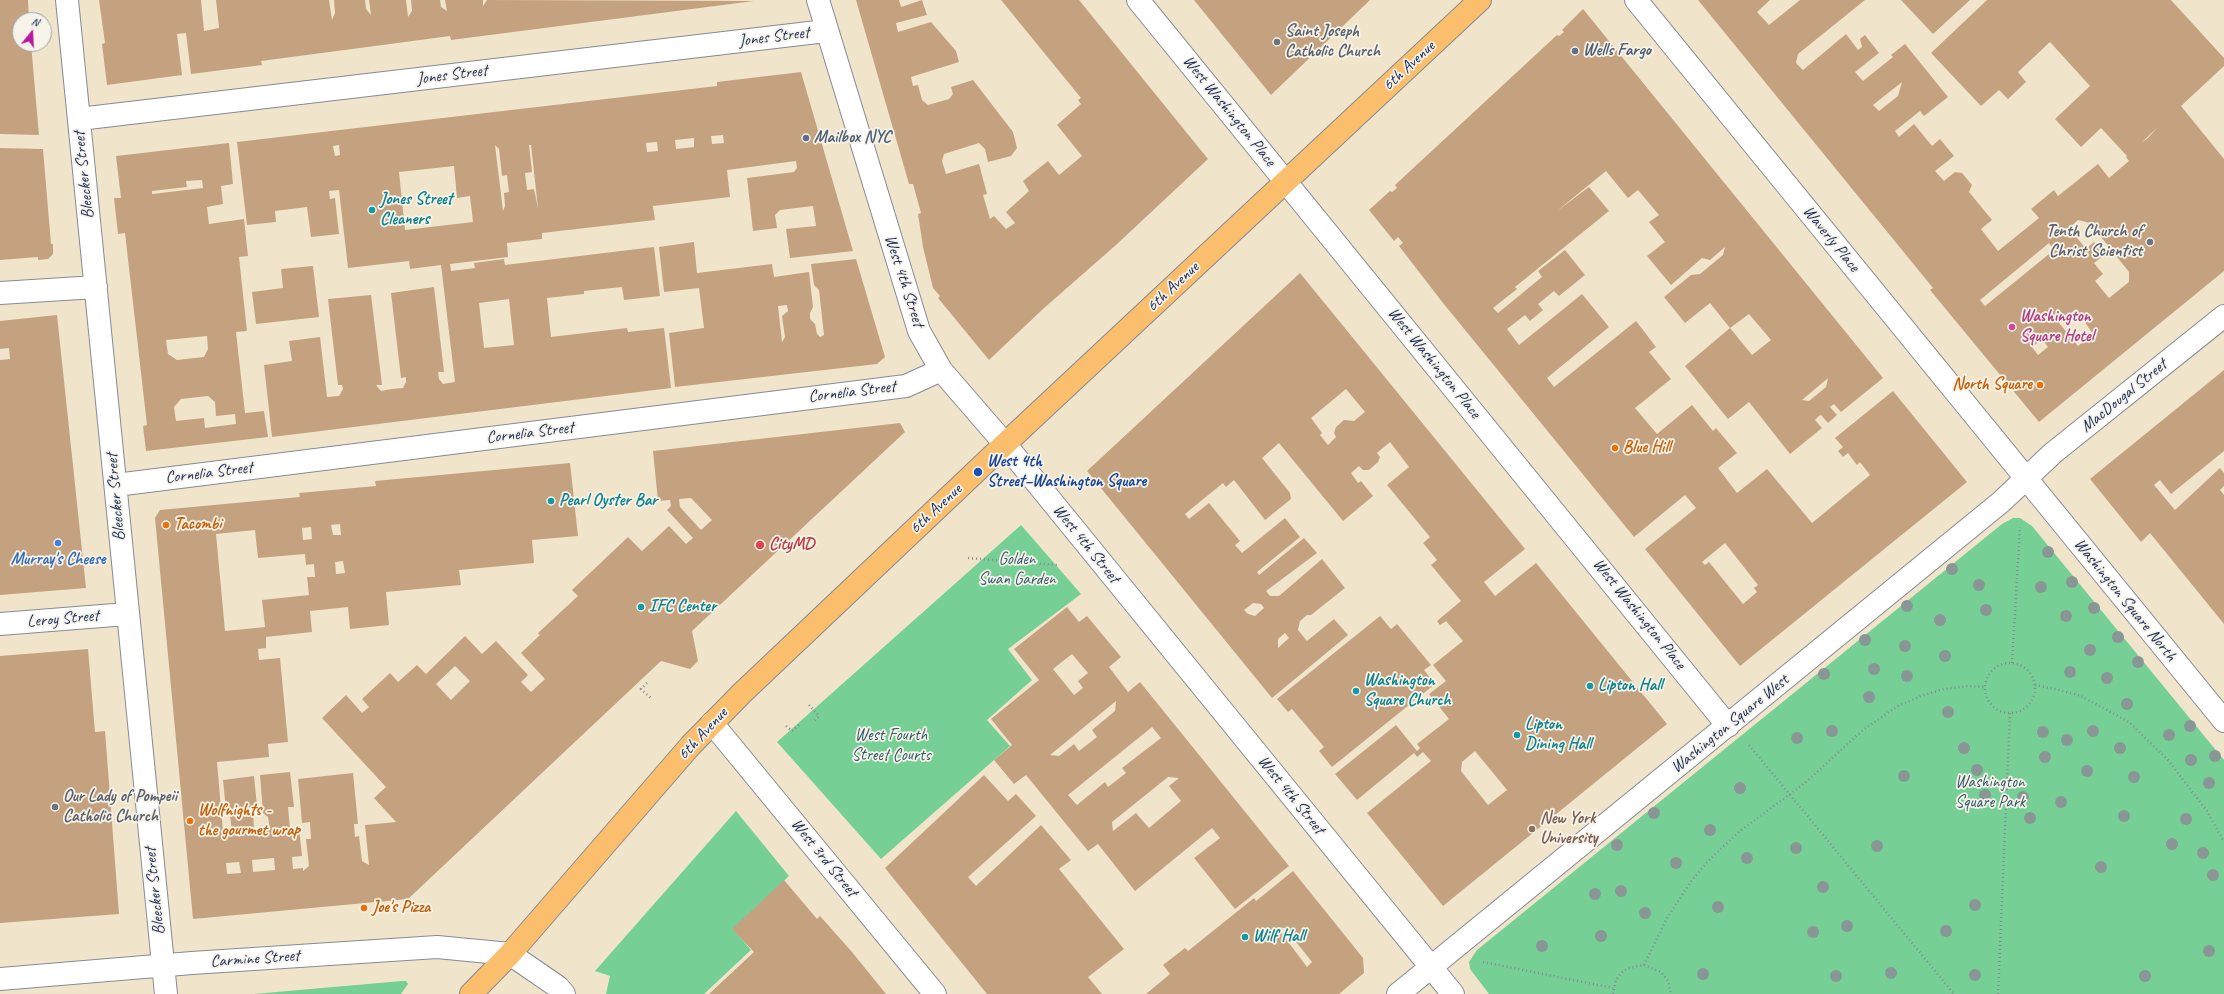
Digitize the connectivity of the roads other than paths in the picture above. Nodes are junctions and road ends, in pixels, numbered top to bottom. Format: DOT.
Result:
graph roads {
  1 [pos="67,0"];
  2 [pos="818,0"];
  3 [pos="1138,0"];
  4 [pos="1480,0"];
  5 [pos="1636,0"];
  6 [pos="826,30"];
  7 [pos="79,119"];
  8 [pos="1286,182"];
  9 [pos="96,287"];
  10 [pos="0,293"];
  11 [pos="2224,316"];
  12 [pos="942,370"];
  13 [pos="1005,444"];
  14 [pos="2026,478"];
  15 [pos="116,485"];
  16 [pos="127,614"];
  17 [pos="0,624"];
  18 [pos="2224,721"];
  19 [pos="712,723"];
  20 [pos="1728,726"];
  21 [pos="510,954"];
  22 [pos="163,965"];
  23 [pos="1431,967"];
  24 [pos="0,979"];
  25 [pos="166,994"];
  26 [pos="471,994"];
  27 [pos="564,994"];
  28 [pos="935,994"];
  29 [pos="1398,994"];
  30 [pos="1453,994"];
  1 -- 7 [label="street, Bleecker Street"];
  2 -- 6 [label="street, West 4th Street"];
  3 -- 8 [label="street, West Washington Place"];
  4 -- 8 [label="main road, 6th Avenue"];
  5 -- 14 [label="street, Waverly Place"];
  6 -- 7 [label="street, Jones Street"];
  6 -- 12 [label="street, West 4th Street"];
  7 -- 9 [label="street, Bleecker Street"];
  8 -- 13 [label="main road, 6th Avenue"];
  8 -- 20 [label="street, West Washington Place"];
  9 -- 10 [label="street"];
  9 -- 15 [label="street, Bleecker Street"];
  11 -- 14 [label="street, MacDougal Street"];
  12 -- 13 [label="street, West 4th Street"];
  12 -- 15 [label="street, Cornelia Street"];
  13 -- 19 [label="main road, 6th Avenue"];
  13 -- 23 [label="street, West 4th Street"];
  14 -- 18 [label="street, Washington Square North"];
  14 -- 20 [label="street, Washington Square West"];
  15 -- 16 [label="street, Bleecker Street"];
  16 -- 17 [label="street, Leroy Street"];
  16 -- 22 [label="street, Bleecker Street"];
  19 -- 21 [label="main road, 6th Avenue"];
  19 -- 28 [label="street, West 3rd Street"];
  20 -- 23 [label="street, Washington Square West"];
  21 -- 22 [label="street, Carmine Street"];
  21 -- 26 [label="main road, 6th Avenue"];
  21 -- 27 [label="street"];
  22 -- 24 [label="street, Carmine Street"];
  22 -- 25 [label="street, Bleecker Street"];
  23 -- 29 [label="street"];
  23 -- 30 [label="street, West 4th Street"];
}
